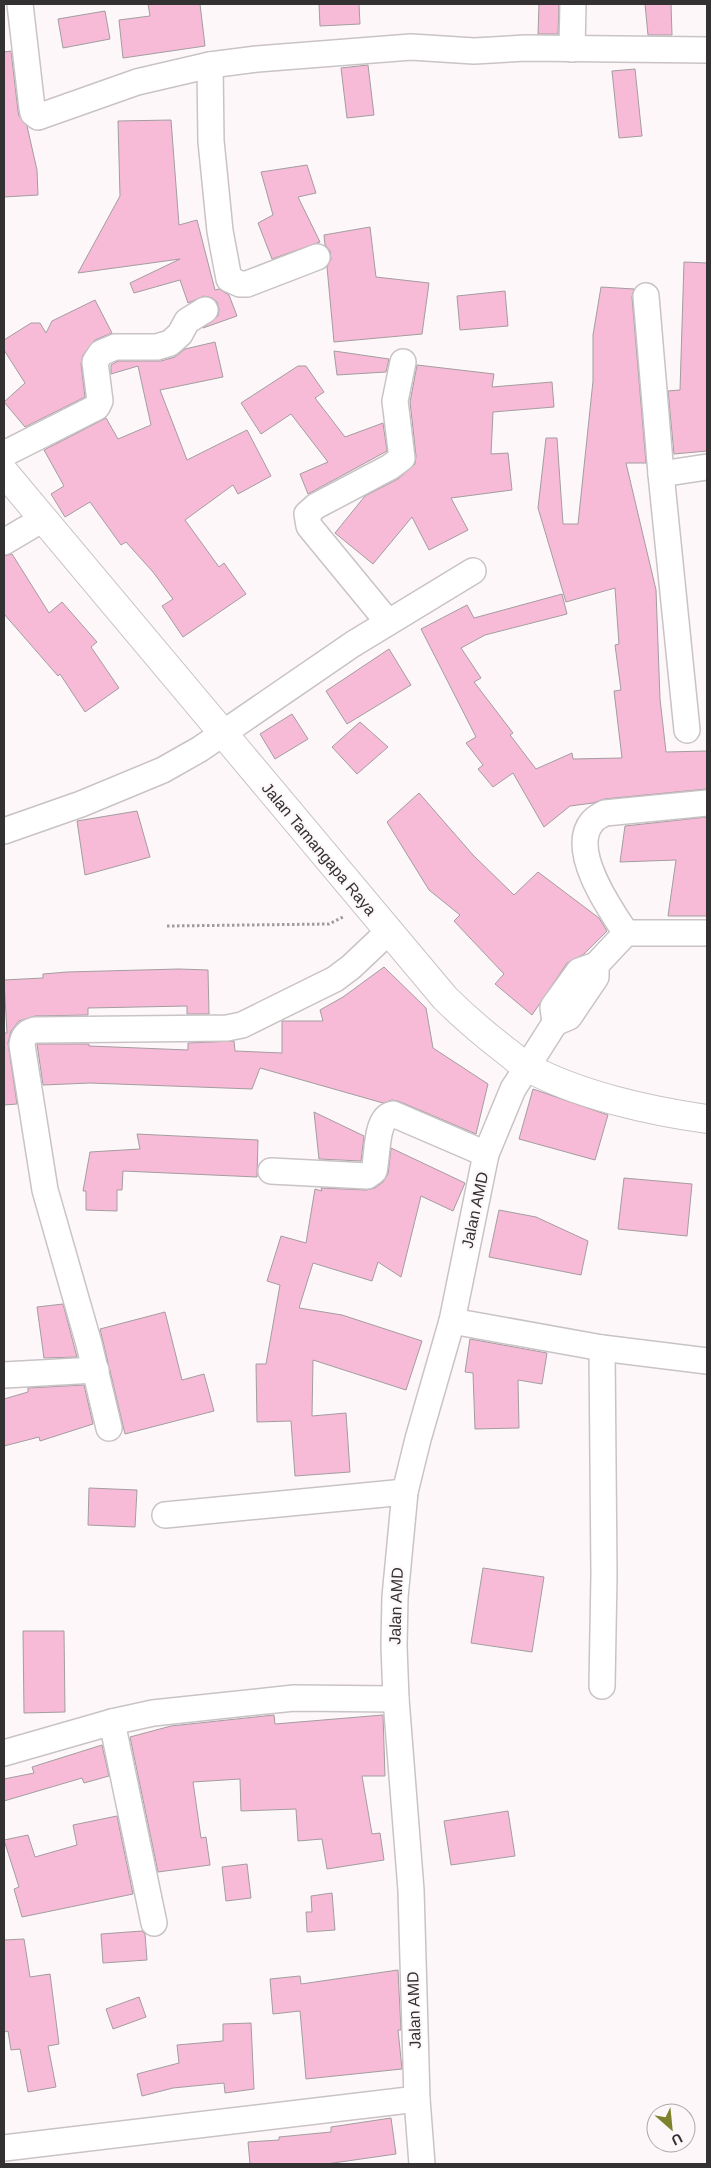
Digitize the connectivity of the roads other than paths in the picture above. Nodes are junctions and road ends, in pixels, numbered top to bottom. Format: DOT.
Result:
graph roads {
  1 [pos="20,4"];
  2 [pos="573,4"];
  3 [pos="13,32"];
  4 [pos="572,48"];
  5 [pos="707,50"];
  6 [pos="210,64"];
  7 [pos="317,257"];
  8 [pos="646,296"];
  9 [pos="205,310"];
  10 [pos="403,362"];
  11 [pos="4,454"];
  12 [pos="707,467"];
  13 [pos="4,472"];
  14 [pos="661,474"];
  15 [pos="43,519"];
  16 [pos="4,542"];
  17 [pos="473,570"];
  18 [pos="388,622"];
  19 [pos="687,730"];
  20 [pos="222,734"];
  21 [pos="707,803"];
  22 [pos="4,831"];
  23 [pos="388,932"];
  24 [pos="707,932"];
  25 [pos="626,933"];
  26 [pos="527,1066"];
  27 [pos="707,1119"];
  28 [pos="486,1154"];
  29 [pos="271,1171"];
  30 [pos="452,1321"];
  31 [pos="602,1348"];
  32 [pos="707,1361"];
  33 [pos="96,1370"];
  34 [pos="4,1375"];
  35 [pos="109,1428"];
  36 [pos="405,1492"];
  37 [pos="165,1514"];
  38 [pos="602,1686"];
  39 [pos="396,1699"];
  40 [pos="112,1722"];
  41 [pos="4,1753"];
  42 [pos="154,1923"];
  43 [pos="417,2099"];
  44 [pos="4,2148"];
  45 [pos="422,2164"];
  1 -- 3 [label="street"];
  2 -- 4 [label="street"];
  3 -- 6 [label="street"];
  4 -- 5 [label="street"];
  4 -- 6 [label="street"];
  6 -- 7 [label="street"];
  8 -- 14 [label="street"];
  9 -- 11 [label="street"];
  10 -- 18 [label="street"];
  12 -- 14 [label="street"];
  13 -- 15 [label="main road, Jalan Tamangapa Raya"];
  14 -- 19 [label="street"];
  15 -- 16 [label="street"];
  15 -- 20 [label="main road, Jalan Tamangapa Raya"];
  17 -- 18 [label="street"];
  18 -- 20 [label="street"];
  20 -- 22 [label="street"];
  20 -- 23 [label="main road, Jalan Tamangapa Raya"];
  21 -- 25 [label="street"];
  23 -- 26 [label="main road, Jalan Tamangapa Raya"];
  23 -- 33 [label="street"];
  24 -- 25 [label="street"];
  25 -- 26 [label="street, Jalan AMD"];
  26 -- 27 [label="main road, Jalan Tamangapa Raya"];
  26 -- 28 [label="street, Jalan AMD"];
  28 -- 29 [label="street"];
  28 -- 30 [label="street, Jalan AMD"];
  30 -- 31 [label="street"];
  30 -- 36 [label="street, Jalan AMD"];
  31 -- 32 [label="street"];
  31 -- 38 [label="street"];
  33 -- 34 [label="street"];
  33 -- 35 [label="street"];
  36 -- 37 [label="street"];
  36 -- 39 [label="street, Jalan AMD"];
  39 -- 40 [label="street"];
  39 -- 43 [label="street, Jalan AMD"];
  40 -- 41 [label="street"];
  40 -- 42 [label="street"];
  43 -- 44 [label="street"];
  43 -- 45 [label="street, Jalan AMD"];
}
